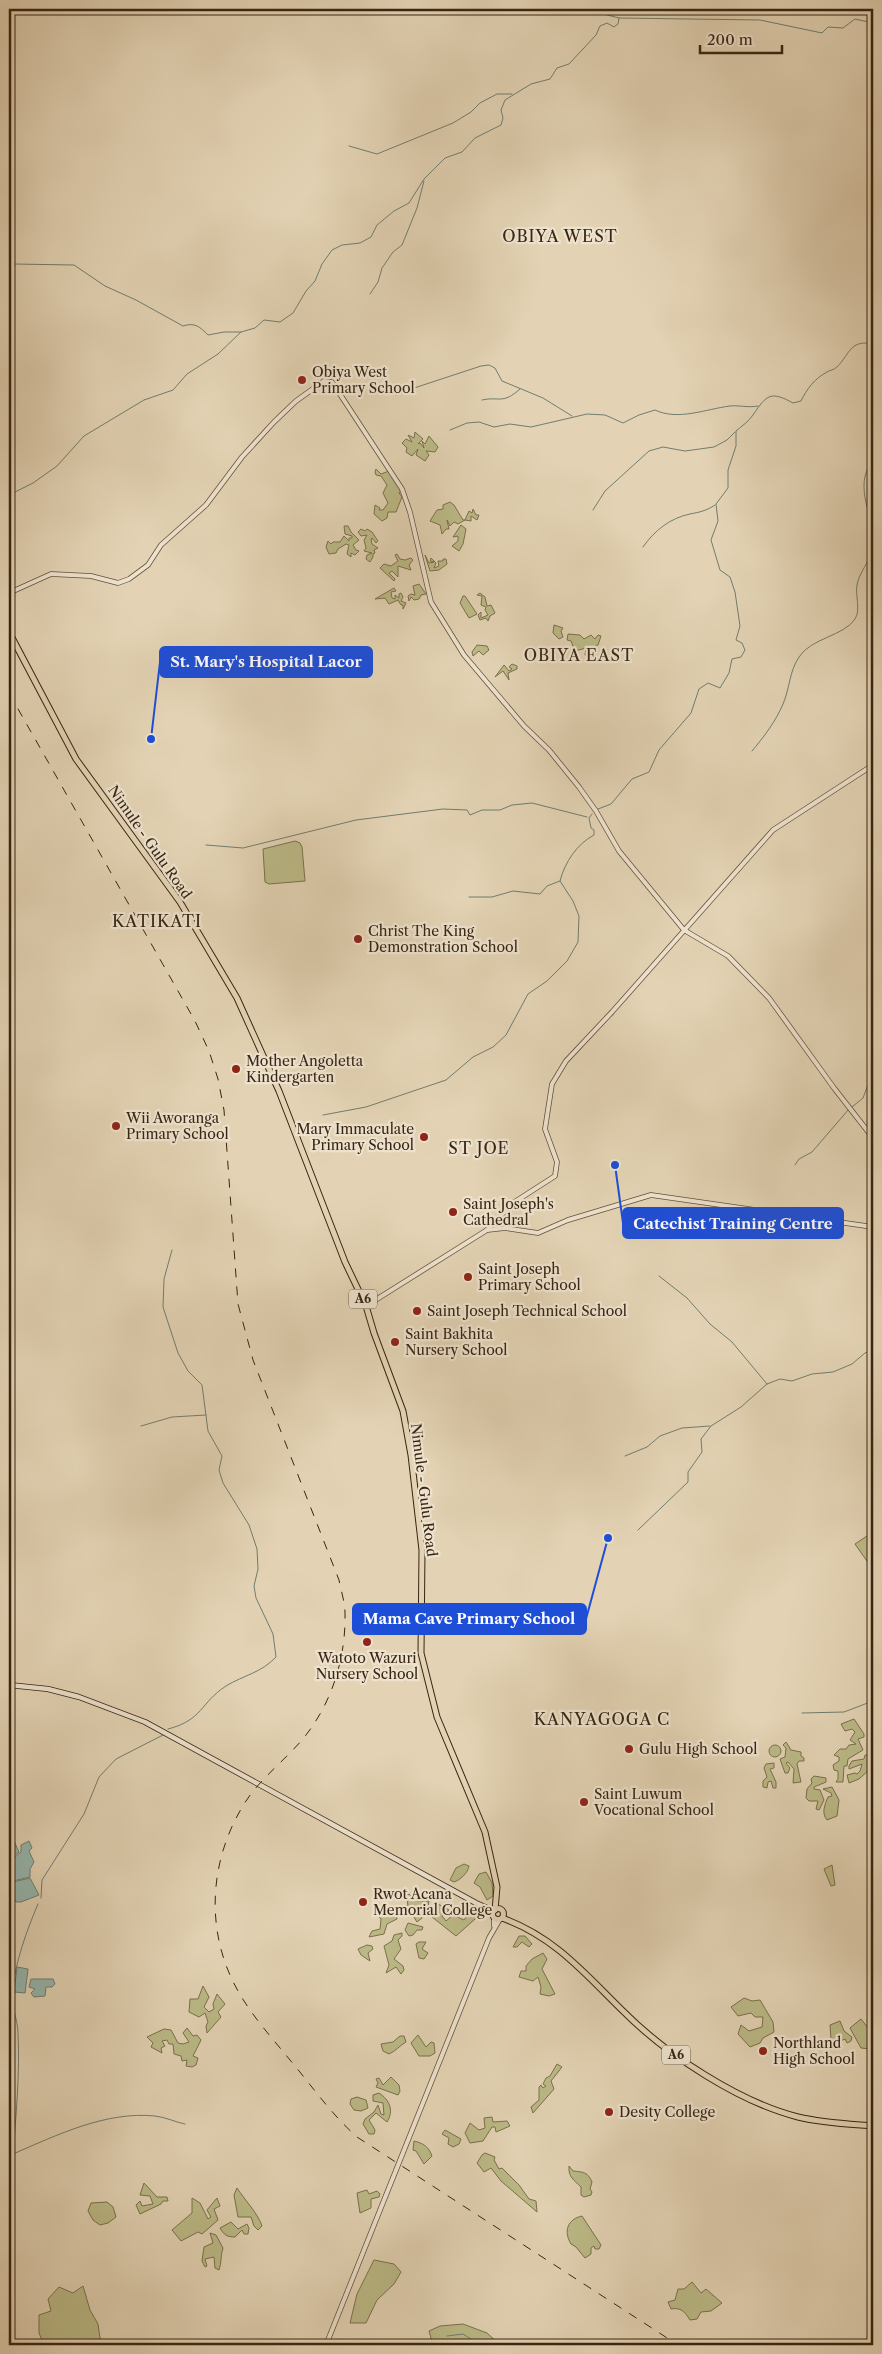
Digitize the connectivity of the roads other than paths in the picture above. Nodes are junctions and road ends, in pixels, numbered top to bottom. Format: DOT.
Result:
graph roads {
  1 [pos="9,593"];
  2 [pos="9,632"];
  3 [pos="873,766"];
  4 [pos="684,930"];
  5 [pos="873,1138"];
  6 [pos="873,1227"];
  7 [pos="487,1230"];
  8 [pos="366,1306"];
  9 [pos="9,1684"];
  10 [pos="498,1914"];
  11 [pos="873,2126"];
  12 [pos="326,2345"];
  1 -- 4 [label="street"];
  2 -- 8 [label="main road, Nimule - Gulu Road / A6"];
  3 -- 4 [label="street"];
  4 -- 5 [label="street"];
  4 -- 7 [label="street"];
  6 -- 7 [label="street"];
  7 -- 8 [label="street"];
  8 -- 10 [label="main road, Nimule - Gulu Road / A6"];
  9 -- 10 [label="main road"];
  10 -- 11 [label="main road, A6"];
  10 -- 12 [label="street"];
}
